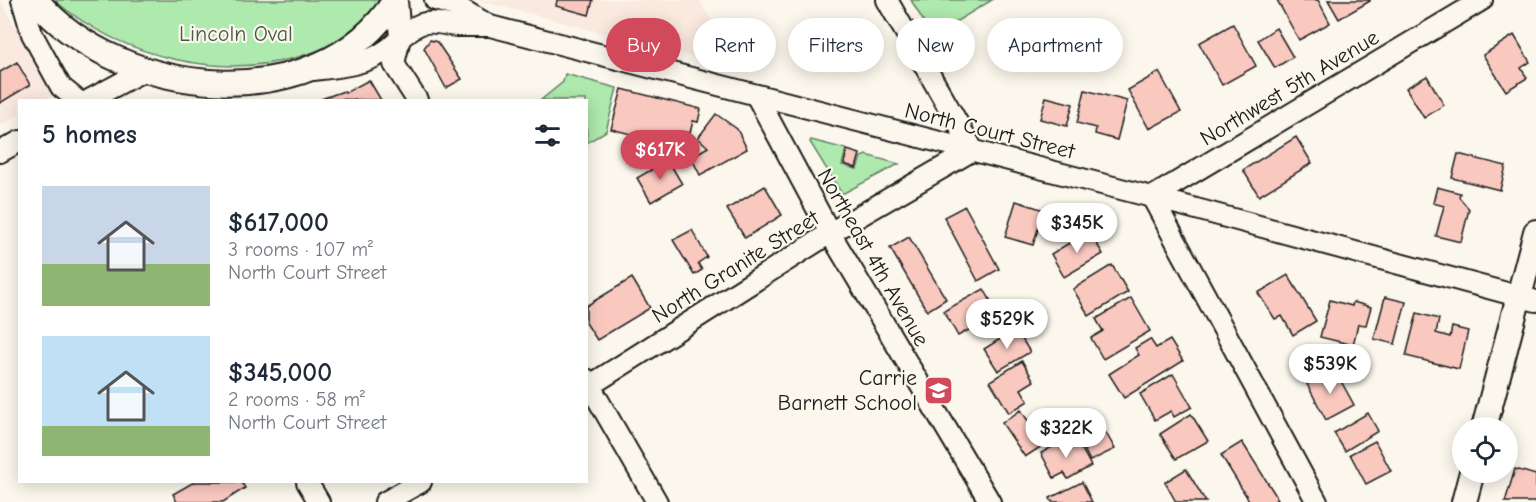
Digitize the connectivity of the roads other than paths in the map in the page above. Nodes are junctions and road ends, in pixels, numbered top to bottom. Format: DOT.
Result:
graph roads {
  1 [pos="22,0"];
  2 [pos="36,0"];
  3 [pos="396,0"];
  4 [pos="435,0"];
  5 [pos="887,0"];
  6 [pos="1482,0"];
  7 [pos="1453,7"];
  8 [pos="489,26"];
  9 [pos="400,38"];
  10 [pos="370,59"];
  11 [pos="394,64"];
  12 [pos="145,70"];
  13 [pos="301,71"];
  14 [pos="756,95"];
  15 [pos="76,99"];
  16 [pos="91,99"];
  17 [pos="416,99"];
  18 [pos="18,142"];
  19 [pos="973,150"];
  20 [pos="0,152"];
  21 [pos="1152,197"];
  22 [pos="1536,232"];
  23 [pos="830,233"];
  24 [pos="1527,299"];
  25 [pos="588,384"];
  26 [pos="1488,417"];
  27 [pos="308,483"];
  28 [pos="419,483"];
  29 [pos="1469,483"];
  30 [pos="319,502"];
  31 [pos="385,502"];
  32 [pos="657,502"];
  33 [pos="990,502"];
  34 [pos="1317,502"];
  35 [pos="1464,502"];
  1 -- 15 [label="street"];
  2 -- 12 [label="main road"];
  3 -- 9 [label="street"];
  3 -- 13 [label="main road"];
  4 -- 8 [label="street, North Court Street"];
  5 -- 19 [label="street"];
  6 -- 7 [label="street, Northwest 5th Avenue"];
  7 -- 21 [label="street, Northwest 5th Avenue"];
  8 -- 9 [label="street"];
  8 -- 14 [label="street, North Court Street"];
  9 -- 10 [label="street"];
  9 -- 11 [label="street"];
  10 -- 11 [label="street"];
  10 -- 13 [label="street"];
  11 -- 17 [label="street"];
  12 -- 13 [label="main road"];
  12 -- 16 [label="street"];
  14 -- 19 [label="street, North Court Street"];
  14 -- 23 [label="street, Northeast 4th Avenue"];
  18 -- 20 [label="street"];
  19 -- 21 [label="street, North Court Street"];
  19 -- 23 [label="street, North Granite Street"];
  21 -- 24 [label="street, North Court Street"];
  21 -- 34 [label="street"];
  22 -- 24 [label="main road"];
  23 -- 25 [label="street, North Granite Street"];
  23 -- 33 [label="street, Northeast 4th Avenue"];
  24 -- 26 [label="main road"];
  25 -- 32 [label="street"];
  27 -- 30 [label="street"];
  28 -- 31 [label="street"];
  29 -- 35 [label="main road"];
}
